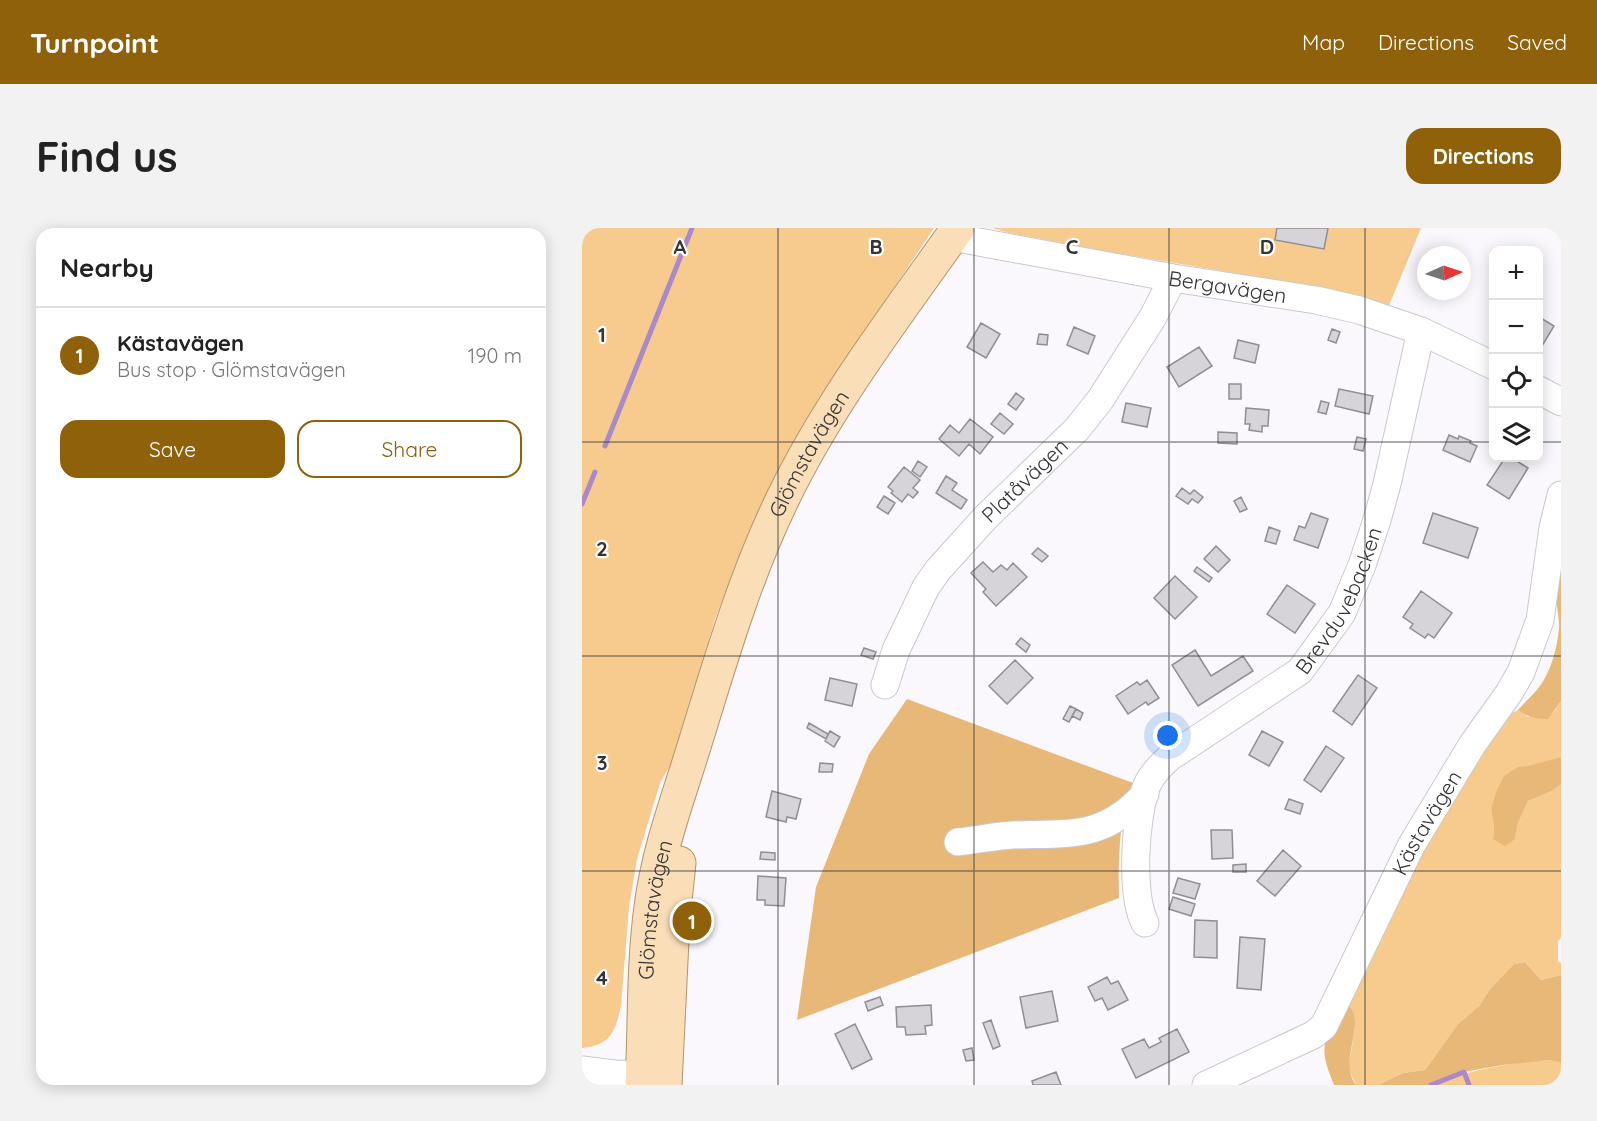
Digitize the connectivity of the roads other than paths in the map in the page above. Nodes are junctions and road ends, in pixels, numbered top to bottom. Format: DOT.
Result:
graph roads {
  1 [pos="955,232"];
  2 [pos="1173,278"];
  3 [pos="1421,331"];
  4 [pos="1489,364"];
  5 [pos="1543,392"];
  6 [pos="1561,402"];
  7 [pos="1561,495"];
  8 [pos="885,685"];
  9 [pos="1145,794"];
  10 [pos="958,843"];
  11 [pos="1145,923"];
  12 [pos="582,1070"];
  13 [pos="654,1080"];
  14 [pos="1221,1082"];
  1 -- 2 [label="street, Bergavägen"];
  1 -- 13 [label="main road, Glömstavägen"];
  2 -- 3 [label="street, Bergavägen"];
  2 -- 8 [label="street, Platåvägen"];
  3 -- 4 [label="street, Bergavägen"];
  3 -- 9 [label="street, Brevduvebacken"];
  5 -- 6 [label="street"];
  7 -- 14 [label="street, Kästavägen"];
  9 -- 10 [label="street, Brevduvebacken"];
  9 -- 11 [label="street, Brevduvebacken"];
  12 -- 13 [label="street"];
}
